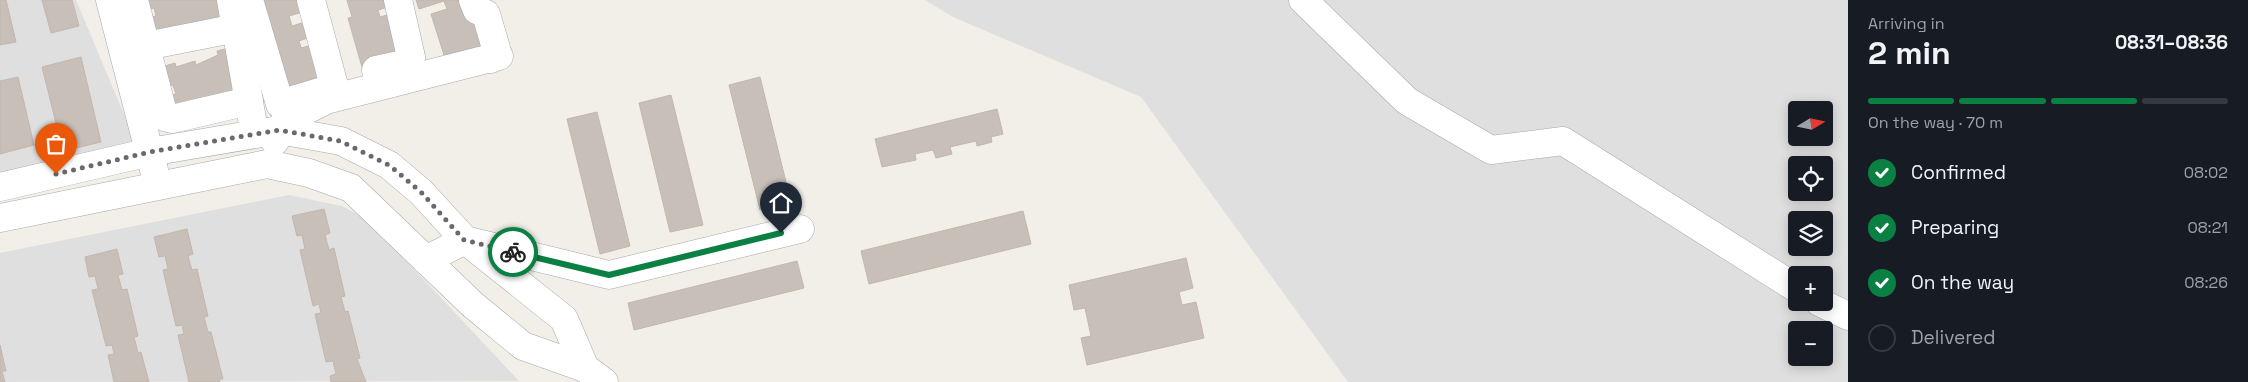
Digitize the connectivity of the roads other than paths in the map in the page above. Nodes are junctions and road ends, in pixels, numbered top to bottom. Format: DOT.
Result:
graph roads {
  1 [pos="110,0"];
  2 [pos="134,0"];
  3 [pos="231,0"];
  4 [pos="249,0"];
  5 [pos="311,0"];
  6 [pos="331,0"];
  7 [pos="398,0"];
  8 [pos="412,0"];
  9 [pos="473,0"];
  10 [pos="1303,0"];
  11 [pos="237,28"];
  12 [pos="134,48"];
  13 [pos="430,66"];
  14 [pos="350,84"];
  15 [pos="249,101"];
  16 [pos="275,122"];
  17 [pos="150,152"];
  18 [pos="262,165"];
  19 [pos="0,187"];
  20 [pos="158,187"];
  21 [pos="0,218"];
  22 [pos="800,229"];
  23 [pos="464,240"];
  24 [pos="426,260"];
  25 [pos="1788,283"];
  26 [pos="1833,309"];
  27 [pos="1848,316"];
  28 [pos="594,375"];
  1 -- 12 [label="street"];
  2 -- 12 [label="street"];
  3 -- 11 [label="street"];
  4 -- 16 [label="street"];
  5 -- 16 [label="street"];
  6 -- 14 [label="street"];
  7 -- 14 [label="street"];
  8 -- 13 [label="street"];
  9 -- 13 [label="street"];
  10 -- 25 [label="street"];
  11 -- 12 [label="street"];
  11 -- 15 [label="street"];
  12 -- 15 [label="street"];
  12 -- 17 [label="street"];
  13 -- 14 [label="street"];
  14 -- 16 [label="street"];
  15 -- 16 [label="street"];
  16 -- 17 [label="street"];
  16 -- 18 [label="street"];
  16 -- 23 [label="street"];
  17 -- 19 [label="street"];
  17 -- 20 [label="street"];
  18 -- 20 [label="street"];
  18 -- 24 [label="street"];
  20 -- 21 [label="street"];
  22 -- 23 [label="street"];
  23 -- 24 [label="street"];
  23 -- 28 [label="street"];
  24 -- 28 [label="street"];
  26 -- 27 [label="street"];
}
